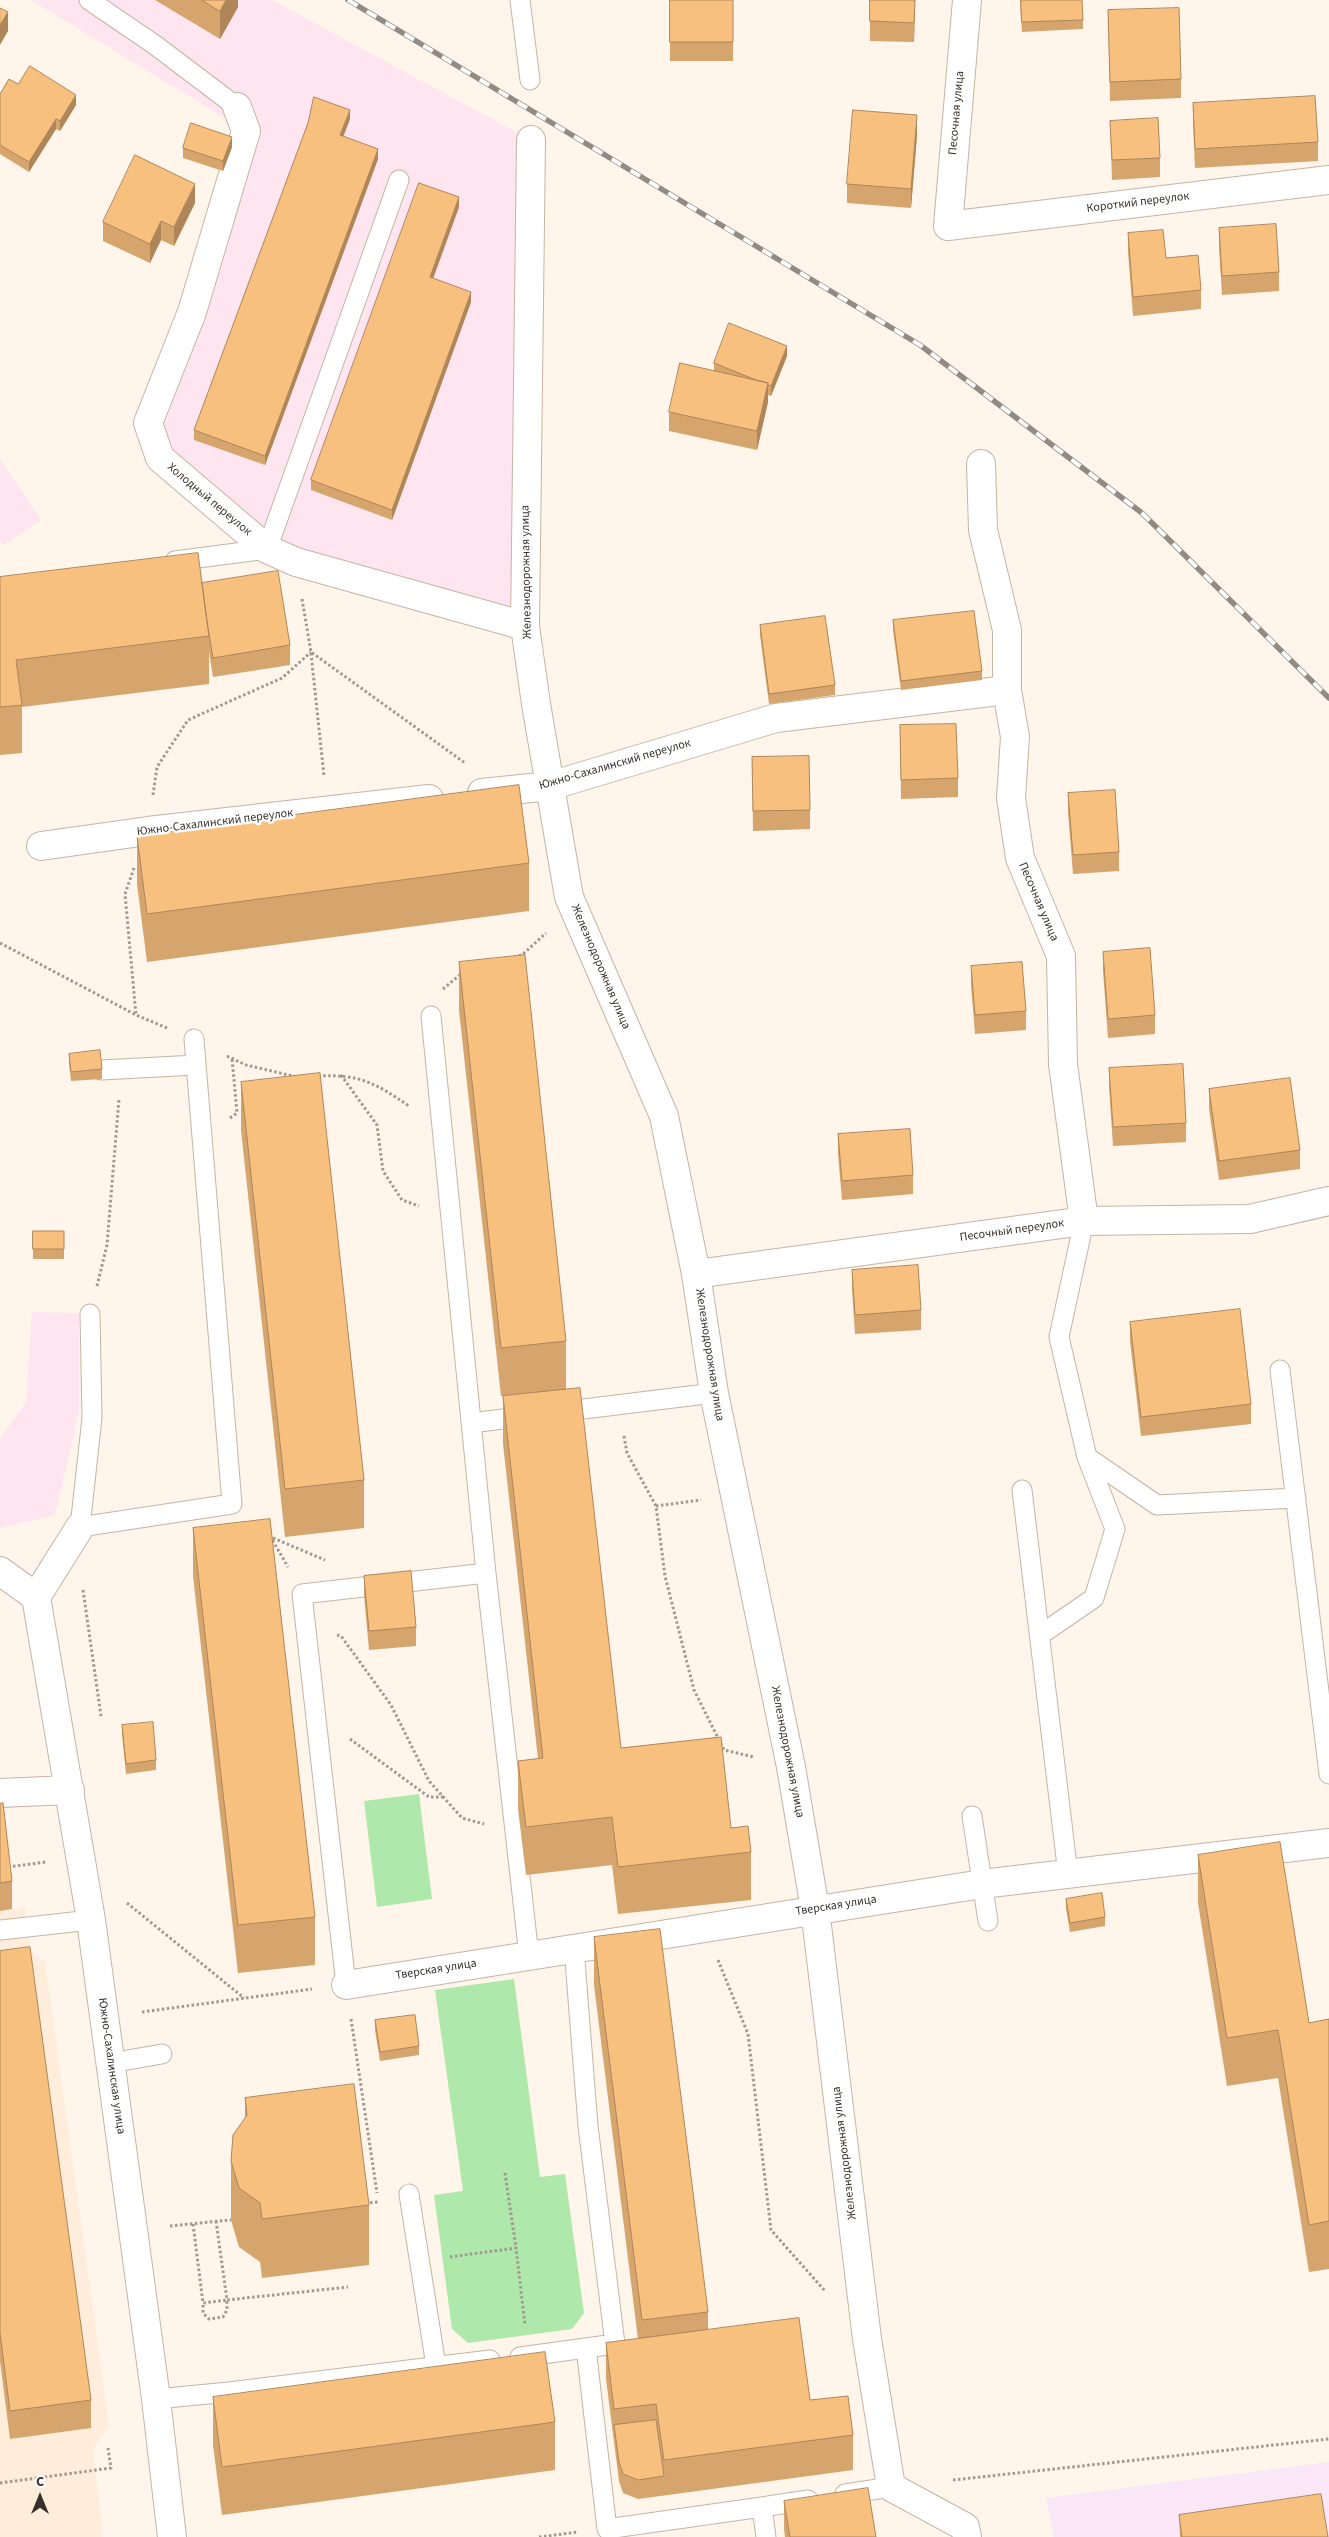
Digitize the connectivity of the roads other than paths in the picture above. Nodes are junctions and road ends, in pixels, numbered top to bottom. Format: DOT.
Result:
graph roads {
  1 [pos="89,0"];
  2 [pos="520,0"];
  3 [pos="967,0"];
  4 [pos="530,80"];
  5 [pos="238,108"];
  6 [pos="531,140"];
  7 [pos="399,180"];
  8 [pos="1329,180"];
  9 [pos="948,226"];
  10 [pos="981,464"];
  11 [pos="267,549"];
  12 [pos="158,564"];
  13 [pos="525,626"];
  14 [pos="1008,690"];
  15 [pos="550,786"];
  16 [pos="41,846"];
  17 [pos="431,1016"];
  18 [pos="194,1039"];
  19 [pos="196,1065"];
  20 [pos="101,1070"];
  21 [pos="1329,1201"];
  22 [pos="1084,1221"];
  23 [pos="696,1274"];
  24 [pos="90,1314"];
  25 [pos="1280,1370"];
  26 [pos="714,1393"];
  27 [pos="471,1423"];
  28 [pos="1087,1457"];
  29 [pos="1022,1490"];
  30 [pos="1296,1498"];
  31 [pos="80,1527"];
  32 [pos="0,1572"];
  33 [pos="486,1573"];
  34 [pos="36,1597"];
  35 [pos="1040,1635"];
  36 [pos="1329,1774"];
  37 [pos="70,1790"];
  38 [pos="0,1793"];
  39 [pos="972,1816"];
  40 [pos="1329,1843"];
  41 [pos="1068,1874"];
  42 [pos="982,1884"];
  43 [pos="815,1909"];
  44 [pos="91,1920"];
  45 [pos="988,1921"];
  46 [pos="0,1930"];
  47 [pos="574,1948"];
  48 [pos="529,1956"];
  49 [pos="346,1985"];
  50 [pos="162,2054"];
  51 [pos="110,2063"];
  52 [pos="409,2194"];
  53 [pos="586,2348"];
  54 [pos="436,2366"];
  55 [pos="156,2399"];
  56 [pos="891,2487"];
  57 [pos="762,2507"];
  58 [pos="172,2537"];
  59 [pos="766,2537"];
  60 [pos="967,2537"];
  1 -- 5 [label="lane"];
  2 -- 4 [label="lane"];
  3 -- 9 [label="street, Песочная улица"];
  5 -- 11 [label="street, Холодный переулок"];
  6 -- 13 [label="street, Железнодорожная улица"];
  7 -- 11 [label="lane"];
  8 -- 9 [label="street, Короткий переулок"];
  10 -- 14 [label="street, Песочная улица"];
  11 -- 12 [label="lane"];
  11 -- 13 [label="street, Холодный переулок"];
  13 -- 15 [label="street, Железнодорожная улица"];
  14 -- 15 [label="street, Южно-Сахалинский переулок"];
  14 -- 22 [label="street, Песочная улица"];
  15 -- 16 [label="street, Южно-Сахалинский переулок"];
  15 -- 23 [label="street, Железнодорожная улица"];
  17 -- 27 [label="lane"];
  18 -- 19 [label="lane"];
  19 -- 20 [label="lane"];
  19 -- 31 [label="lane"];
  21 -- 22 [label="street, Песочный переулок"];
  22 -- 23 [label="street, Песочный переулок"];
  22 -- 28 [label="lane"];
  23 -- 26 [label="street, Железнодорожная улица"];
  24 -- 31 [label="lane"];
  25 -- 30 [label="lane"];
  26 -- 27 [label="lane"];
  26 -- 43 [label="street, Железнодорожная улица"];
  27 -- 33 [label="lane"];
  28 -- 30 [label="lane"];
  28 -- 35 [label="lane"];
  29 -- 35 [label="lane"];
  30 -- 36 [label="lane"];
  31 -- 34 [label="street"];
  32 -- 34 [label="street"];
  33 -- 48 [label="lane"];
  33 -- 49 [label="lane"];
  34 -- 37 [label="street, Южно-Сахалинская улица"];
  35 -- 41 [label="lane"];
  37 -- 38 [label="street"];
  37 -- 44 [label="street, Южно-Сахалинская улица"];
  39 -- 42 [label="lane"];
  40 -- 41 [label="street, Тверская улица"];
  41 -- 42 [label="street, Тверская улица"];
  42 -- 43 [label="street, Тверская улица"];
  42 -- 45 [label="lane"];
  43 -- 47 [label="street, Тверская улица"];
  43 -- 56 [label="street, Железнодорожная улица"];
  44 -- 46 [label="lane"];
  44 -- 51 [label="street, Южно-Сахалинская улица"];
  47 -- 48 [label="street, Тверская улица"];
  47 -- 53 [label="lane"];
  48 -- 49 [label="street, Тверская улица"];
  50 -- 51 [label="lane"];
  51 -- 55 [label="street, Южно-Сахалинская улица"];
  52 -- 54 [label="lane"];
  53 -- 54 [label="lane"];
  53 -- 57 [label="lane"];
  54 -- 55 [label="lane"];
  55 -- 58 [label="street, Южно-Сахалинская улица"];
  56 -- 57 [label="lane"];
  56 -- 60 [label="street"];
  57 -- 59 [label="lane"];
}
